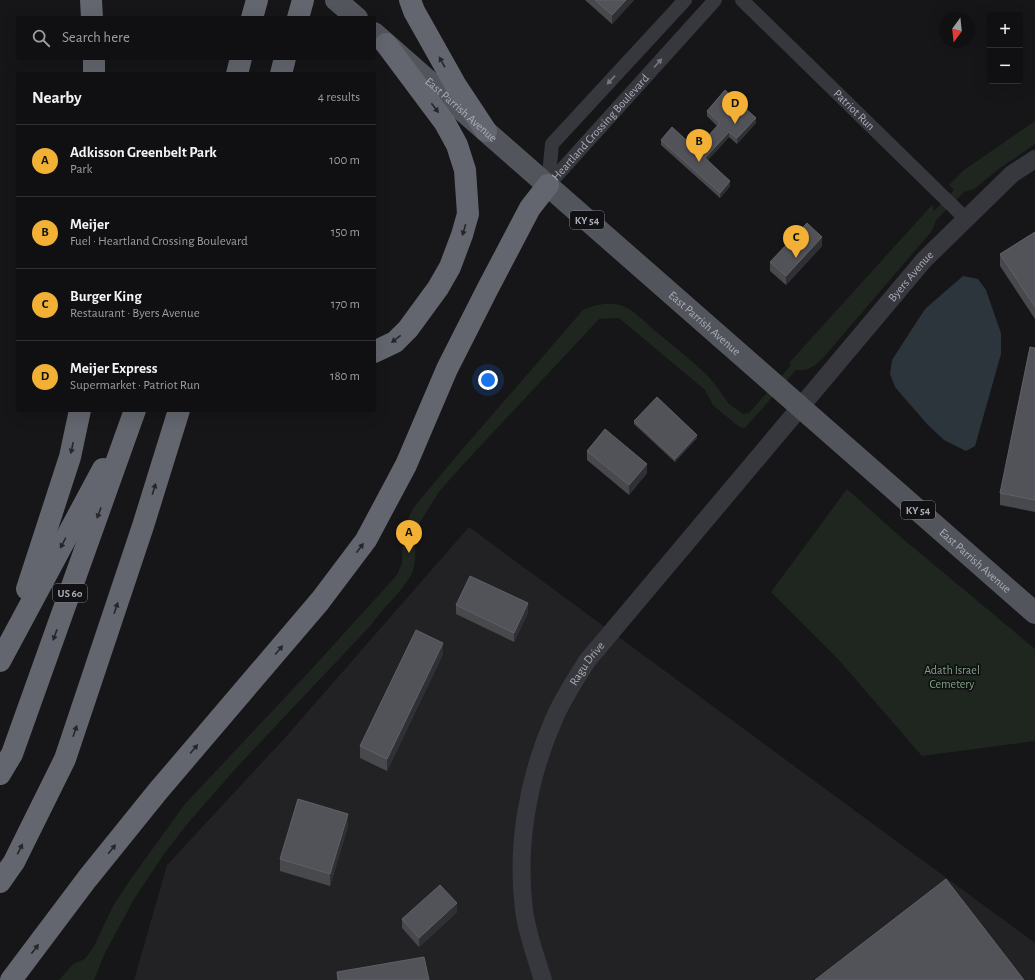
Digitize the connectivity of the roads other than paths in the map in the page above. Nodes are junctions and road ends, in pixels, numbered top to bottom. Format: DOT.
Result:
graph roads {
  1 [pos="91,0"];
  2 [pos="257,0"];
  3 [pos="303,0"];
  4 [pos="410,0"];
  5 [pos="685,0"];
  6 [pos="715,0"];
  7 [pos="742,0"];
  8 [pos="92,16"];
  9 [pos="253,16"];
  10 [pos="299,16"];
  11 [pos="380,38"];
  12 [pos="94,60"];
  13 [pos="240,60"];
  14 [pos="285,60"];
  15 [pos="290,60"];
  16 [pos="94,72"];
  17 [pos="237,72"];
  18 [pos="282,72"];
  19 [pos="288,72"];
  20 [pos="486,131"];
  21 [pos="1035,159"];
  22 [pos="548,185"];
  23 [pos="966,219"];
  24 [pos="376,351"];
  25 [pos="800,407"];
  26 [pos="80,412"];
  27 [pos="134,412"];
  28 [pos="134,412"];
  29 [pos="177,412"];
  30 [pos="1035,613"];
  31 [pos="4,652"];
  32 [pos="0,774"];
  33 [pos="0,882"];
  34 [pos="11,980"];
  35 [pos="543,980"];
  1 -- 8 [label="highway"];
  2 -- 9 [label="highway"];
  3 -- 10 [label="highway"];
  20 -- 4 [label="highway, one-way"];
  5 -- 22 [label="street, Heartland Crossing Boulevard, one-way"];
  22 -- 6 [label="street, Heartland Crossing Boulevard, one-way"];
  7 -- 23 [label="street, Patriot Run"];
  11 -- 20 [label="main road, East Parrish Avenue / KY 54"];
  11 -- 24 [label="highway, one-way"];
  12 -- 16 [label="highway"];
  13 -- 17 [label="highway"];
  14 -- 18 [label="highway"];
  15 -- 19 [label="highway"];
  20 -- 22 [label="main road, East Parrish Avenue / KY 54"];
  21 -- 23 [label="street, Byers Avenue"];
  22 -- 25 [label="main road, East Parrish Avenue / KY 54"];
  34 -- 22 [label="highway, one-way"];
  23 -- 25 [label="street, Byers Avenue"];
  25 -- 30 [label="main road, East Parrish Avenue / KY 54"];
  25 -- 35 [label="street, Ragu Drive"];
  26 -- 31 [label="highway, one-way"];
  27 -- 31 [label="highway, one-way"];
  28 -- 32 [label="highway, US 60, one-way"];
  33 -- 29 [label="highway, one-way"];
}
